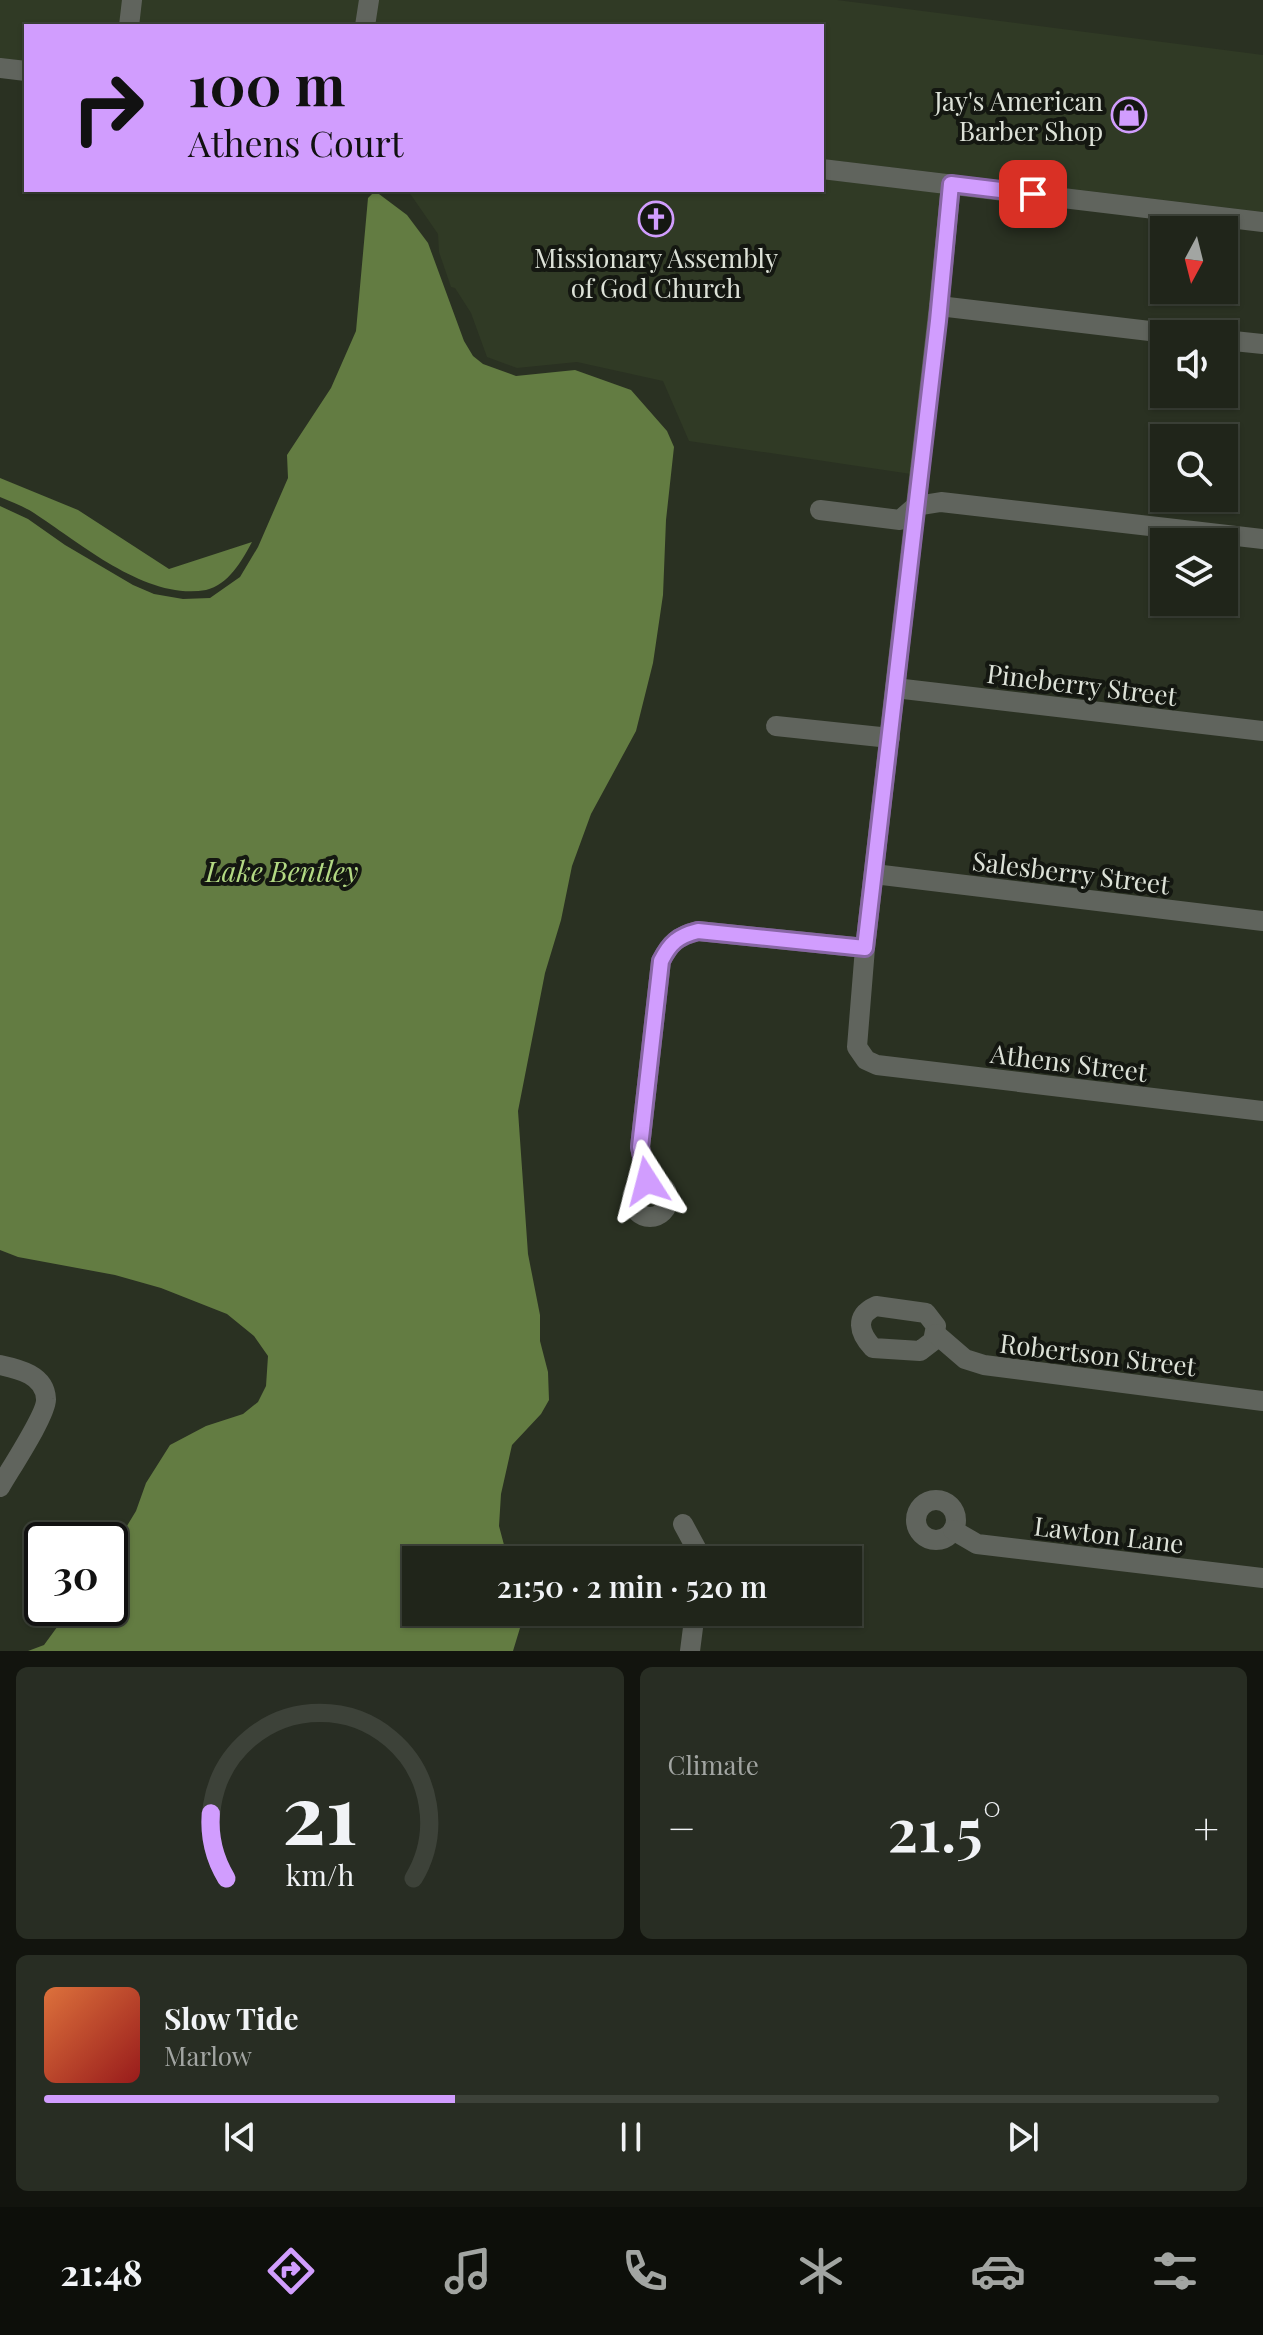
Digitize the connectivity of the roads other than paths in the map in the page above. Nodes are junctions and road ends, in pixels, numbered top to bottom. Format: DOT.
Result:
graph roads {
  1 [pos="132,0"];
  2 [pos="369,0"];
  3 [pos="129,24"];
  4 [pos="365,24"];
  5 [pos="0,68"];
  6 [pos="24,71"];
  7 [pos="824,169"];
  8 [pos="951,184"];
  9 [pos="1263,222"];
  10 [pos="939,306"];
  11 [pos="1150,331"];
  12 [pos="1238,341"];
  13 [pos="1263,344"];
  14 [pos="916,506"];
  15 [pos="820,510"];
  16 [pos="1263,539"];
  17 [pos="895,688"];
  18 [pos="776,726"];
  19 [pos="1263,731"];
  20 [pos="890,738"];
  21 [pos="874,874"];
  22 [pos="1263,921"];
  23 [pos="865,948"];
  24 [pos="1263,1111"];
  25 [pos="647,1181"];
  26 [pos="936,1334"];
  27 [pos="0,1365"];
  28 [pos="1263,1401"];
  29 [pos="0,1487"];
  30 [pos="683,1524"];
  31 [pos="953,1530"];
  32 [pos="695,1546"];
  33 [pos="1263,1578"];
  34 [pos="693,1626"];
  35 [pos="690,1651"];
  1 -- 3 [label="street"];
  2 -- 4 [label="street"];
  5 -- 6 [label="street"];
  7 -- 8 [label="street"];
  8 -- 9 [label="street"];
  8 -- 10 [label="street"];
  10 -- 11 [label="street"];
  10 -- 14 [label="street"];
  12 -- 13 [label="street"];
  14 -- 15 [label="street"];
  14 -- 16 [label="street"];
  14 -- 17 [label="street"];
  17 -- 19 [label="street, Pineberry Street"];
  17 -- 20 [label="street"];
  18 -- 20 [label="street"];
  20 -- 21 [label="street"];
  21 -- 22 [label="street, Salesberry Street"];
  21 -- 23 [label="street"];
  23 -- 24 [label="street, Athens Street"];
  23 -- 25 [label="street"];
  26 -- 28 [label="street, Robertson Street"];
  27 -- 29 [label="street"];
  30 -- 32 [label="street"];
  31 -- 33 [label="street, Lawton Lane"];
  34 -- 35 [label="street"];
}
